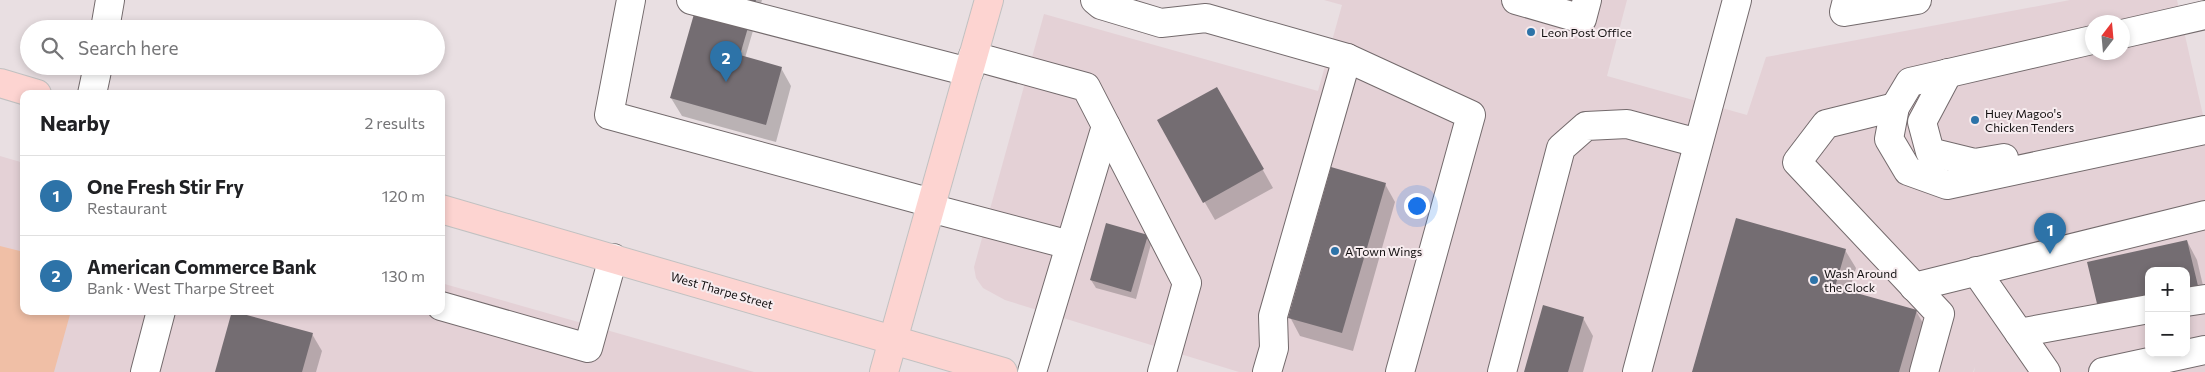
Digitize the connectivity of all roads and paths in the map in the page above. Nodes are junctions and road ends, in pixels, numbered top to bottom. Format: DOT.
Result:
graph roads {
  1 [pos="110,0"];
  2 [pos="631,0"];
  3 [pos="691,0"];
  4 [pos="989,0"];
  5 [pos="1095,0"];
  6 [pos="1516,0"];
  7 [pos="1587,0"];
  8 [pos="1737,0"];
  9 [pos="1847,0"];
  10 [pos="1917,0"];
  11 [pos="1197,9"];
  12 [pos="2205,15"];
  13 [pos="107,20"];
  14 [pos="2130,32"];
  15 [pos="2085,42"];
  16 [pos="1347,58"];
  17 [pos="971,64"];
  18 [pos="1948,73"];
  19 [pos="96,75"];
  20 [pos="0,83"];
  21 [pos="24,90"];
  22 [pos="93,90"];
  23 [pos="1895,107"];
  24 [pos="1106,126"];
  25 [pos="2205,130"];
  26 [pos="2156,140"];
  27 [pos="1698,144"];
  28 [pos="931,205"];
  29 [pos="445,210"];
  30 [pos="2205,215"];
  31 [pos="1070,245"];
  32 [pos="613,258"];
  33 [pos="1976,271"];
  34 [pos="1914,287"];
  35 [pos="2205,299"];
  36 [pos="2190,301"];
  37 [pos="445,307"];
  38 [pos="2145,311"];
  39 [pos="161,315"];
  40 [pos="894,339"];
  41 [pos="2205,350"];
  42 [pos="2032,358"];
  43 [pos="144,372"];
  44 [pos="884,372"];
  45 [pos="1003,372"];
  46 [pos="1032,372"];
  47 [pos="1162,372"];
  48 [pos="1267,372"];
  49 [pos="1400,372"];
  50 [pos="1502,372"];
  51 [pos="1637,372"];
  52 [pos="1924,372"];
  53 [pos="2103,372"];
  1 -- 13 [label="lane"];
  2 -- 28 [label="lane"];
  3 -- 17 [label="lane"];
  4 -- 17 [label="main road"];
  5 -- 11 [label="lane"];
  6 -- 7 [label="lane"];
  8 -- 27 [label="lane"];
  9 -- 10 [label="lane"];
  11 -- 16 [label="lane"];
  12 -- 14 [label="lane"];
  15 -- 18 [label="lane"];
  16 -- 48 [label="lane"];
  16 -- 49 [label="lane"];
  17 -- 24 [label="lane"];
  17 -- 28 [label="main road"];
  18 -- 23 [label="lane"];
  18 -- 26 [label="lane"];
  19 -- 22 [label="lane"];
  20 -- 21 [label="main road"];
  23 -- 26 [label="lane"];
  23 -- 34 [label="lane"];
  24 -- 31 [label="lane"];
  24 -- 47 [label="lane"];
  25 -- 26 [label="lane"];
  27 -- 50 [label="lane"];
  27 -- 51 [label="lane"];
  28 -- 31 [label="lane"];
  28 -- 40 [label="main road"];
  29 -- 32 [label="main road, West Tharpe Street"];
  30 -- 33 [label="lane"];
  31 -- 46 [label="lane"];
  32 -- 37 [label="lane"];
  32 -- 40 [label="main road, West Tharpe Street"];
  33 -- 34 [label="lane"];
  33 -- 42 [label="lane"];
  34 -- 52 [label="lane"];
  35 -- 36 [label="lane"];
  38 -- 42 [label="lane"];
  39 -- 43 [label="lane"];
  40 -- 44 [label="main road"];
  40 -- 45 [label="main road, West Tharpe Street"];
  41 -- 53 [label="lane"];
}
